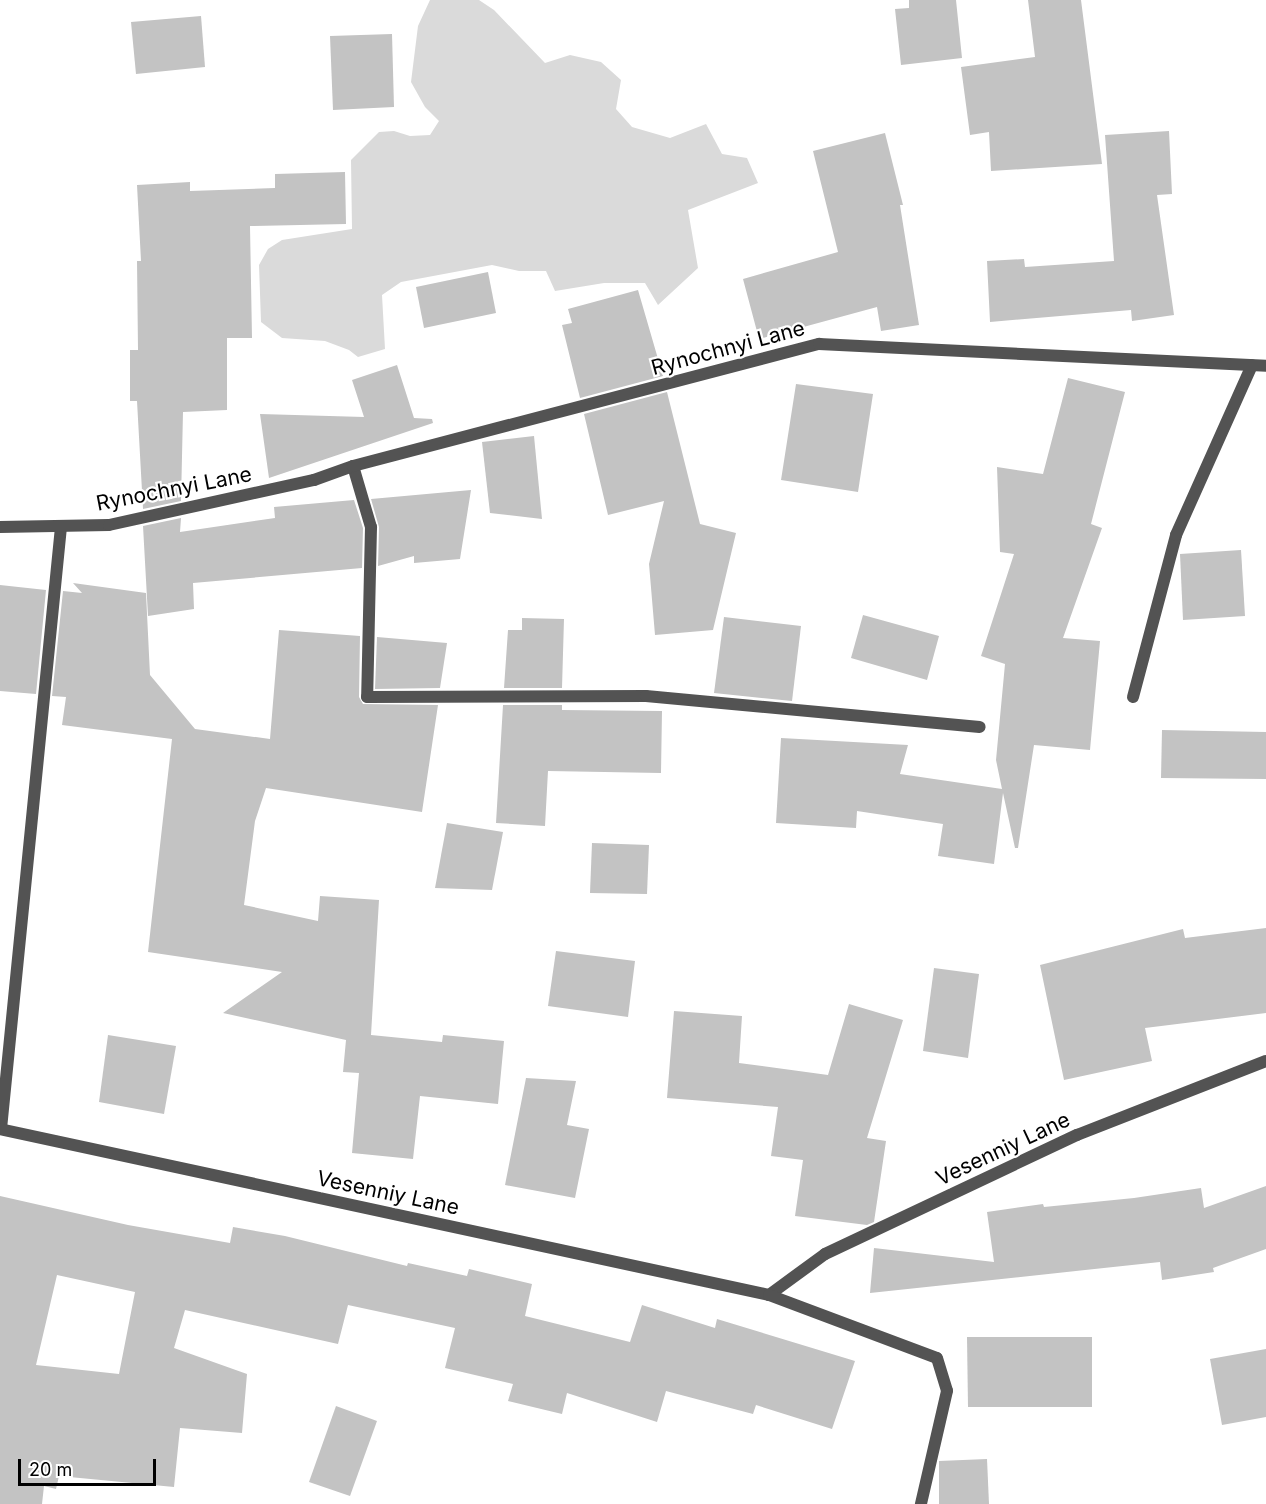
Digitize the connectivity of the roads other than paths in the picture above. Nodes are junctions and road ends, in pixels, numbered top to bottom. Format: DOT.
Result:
graph roads {
  1 [pos="1252,365"];
  2 [pos="1266,366"];
  3 [pos="353,466"];
  4 [pos="61,526"];
  5 [pos="0,527"];
  6 [pos="1133,698"];
  7 [pos="980,728"];
  8 [pos="1266,1061"];
  9 [pos="0,1131"];
  10 [pos="769,1296"];
  11 [pos="921,1504"];
  1 -- 2 [label="street, Rynochnyi Lane"];
  1 -- 3 [label="street, Rynochnyi Lane"];
  1 -- 6 [label="street"];
  3 -- 4 [label="street, Rynochnyi Lane"];
  3 -- 7 [label="street"];
  4 -- 5 [label="street, Rynochnyi Lane"];
  4 -- 9 [label="street"];
  8 -- 10 [label="street, Vesenniy Lane"];
  9 -- 10 [label="street, Vesenniy Lane"];
  10 -- 11 [label="street, Vesenniy Lane"];
}
